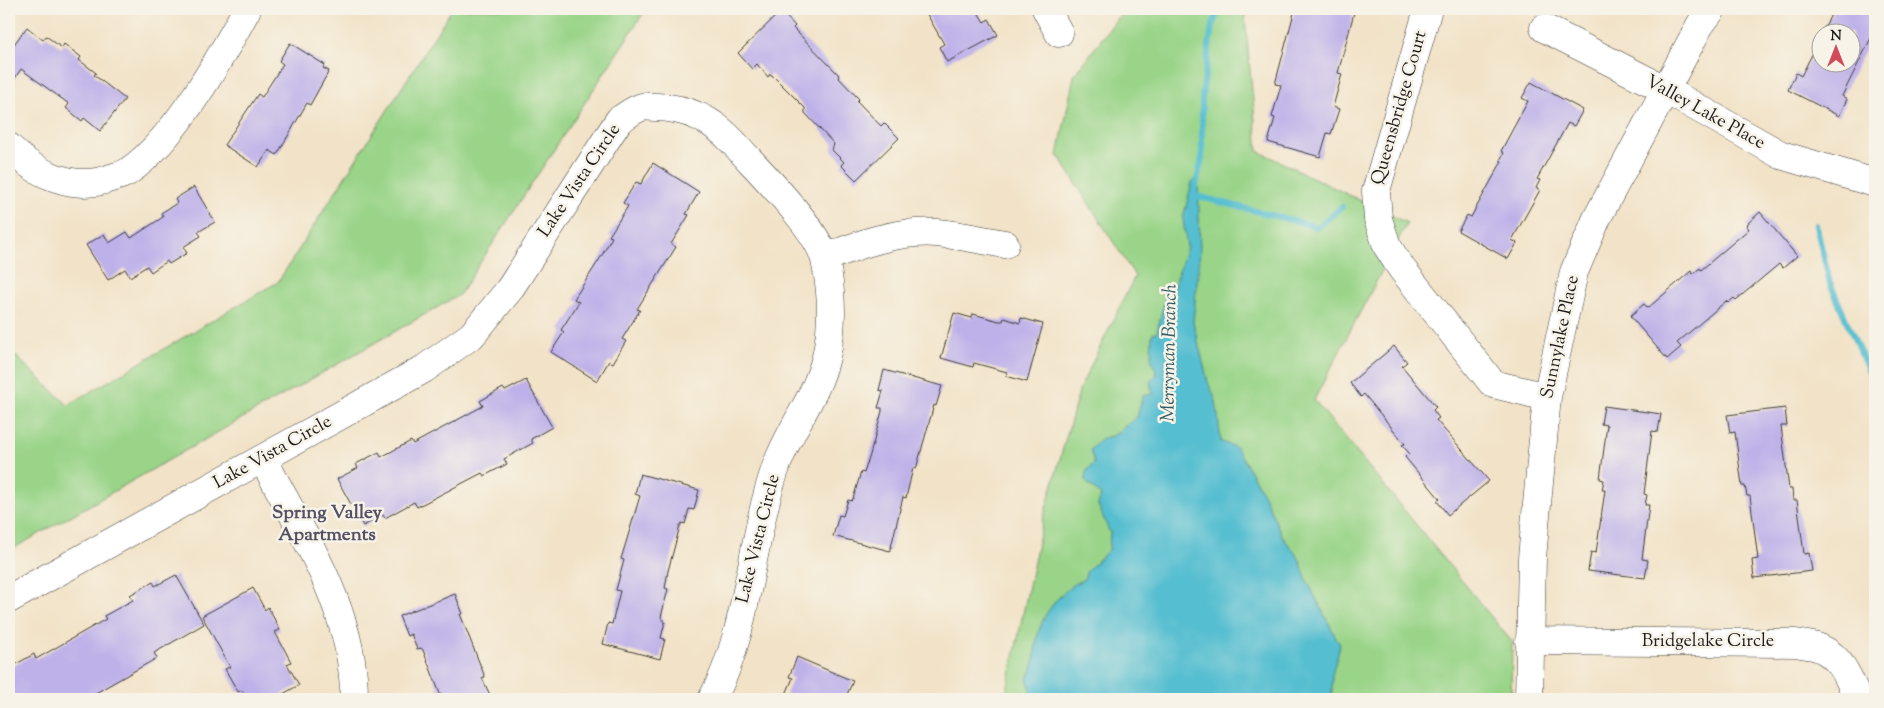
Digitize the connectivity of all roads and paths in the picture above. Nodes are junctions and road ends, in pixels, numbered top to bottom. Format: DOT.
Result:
graph roads {
  1 [pos="247,9"];
  2 [pos="1046,9"];
  3 [pos="1428,9"];
  4 [pos="1712,9"];
  5 [pos="1544,28"];
  6 [pos="1059,33"];
  7 [pos="1666,90"];
  8 [pos="9,147"];
  9 [pos="1874,180"];
  10 [pos="1005,244"];
  11 [pos="825,258"];
  12 [pos="1546,397"];
  13 [pos="263,458"];
  14 [pos="9,599"];
  15 [pos="1529,641"];
  16 [pos="354,699"];
  17 [pos="712,699"];
  18 [pos="1529,699"];
  19 [pos="1858,699"];
  1 -- 8 [label="street"];
  2 -- 6 [label="street"];
  3 -- 12 [label="street, Queensbridge Court"];
  4 -- 7 [label="street, Sunnylake Place"];
  5 -- 7 [label="street, Valley Lake Place"];
  7 -- 9 [label="street, Valley Lake Place"];
  7 -- 12 [label="street, Sunnylake Place"];
  10 -- 11 [label="street"];
  11 -- 13 [label="street, Lake Vista Circle"];
  11 -- 17 [label="street, Lake Vista Circle"];
  12 -- 15 [label="street, Sunnylake Place"];
  13 -- 14 [label="street, Lake Vista Circle"];
  13 -- 16 [label="street"];
  15 -- 18 [label="street, Sunnylake Place"];
  15 -- 19 [label="street, Bridgelake Circle"];
}
